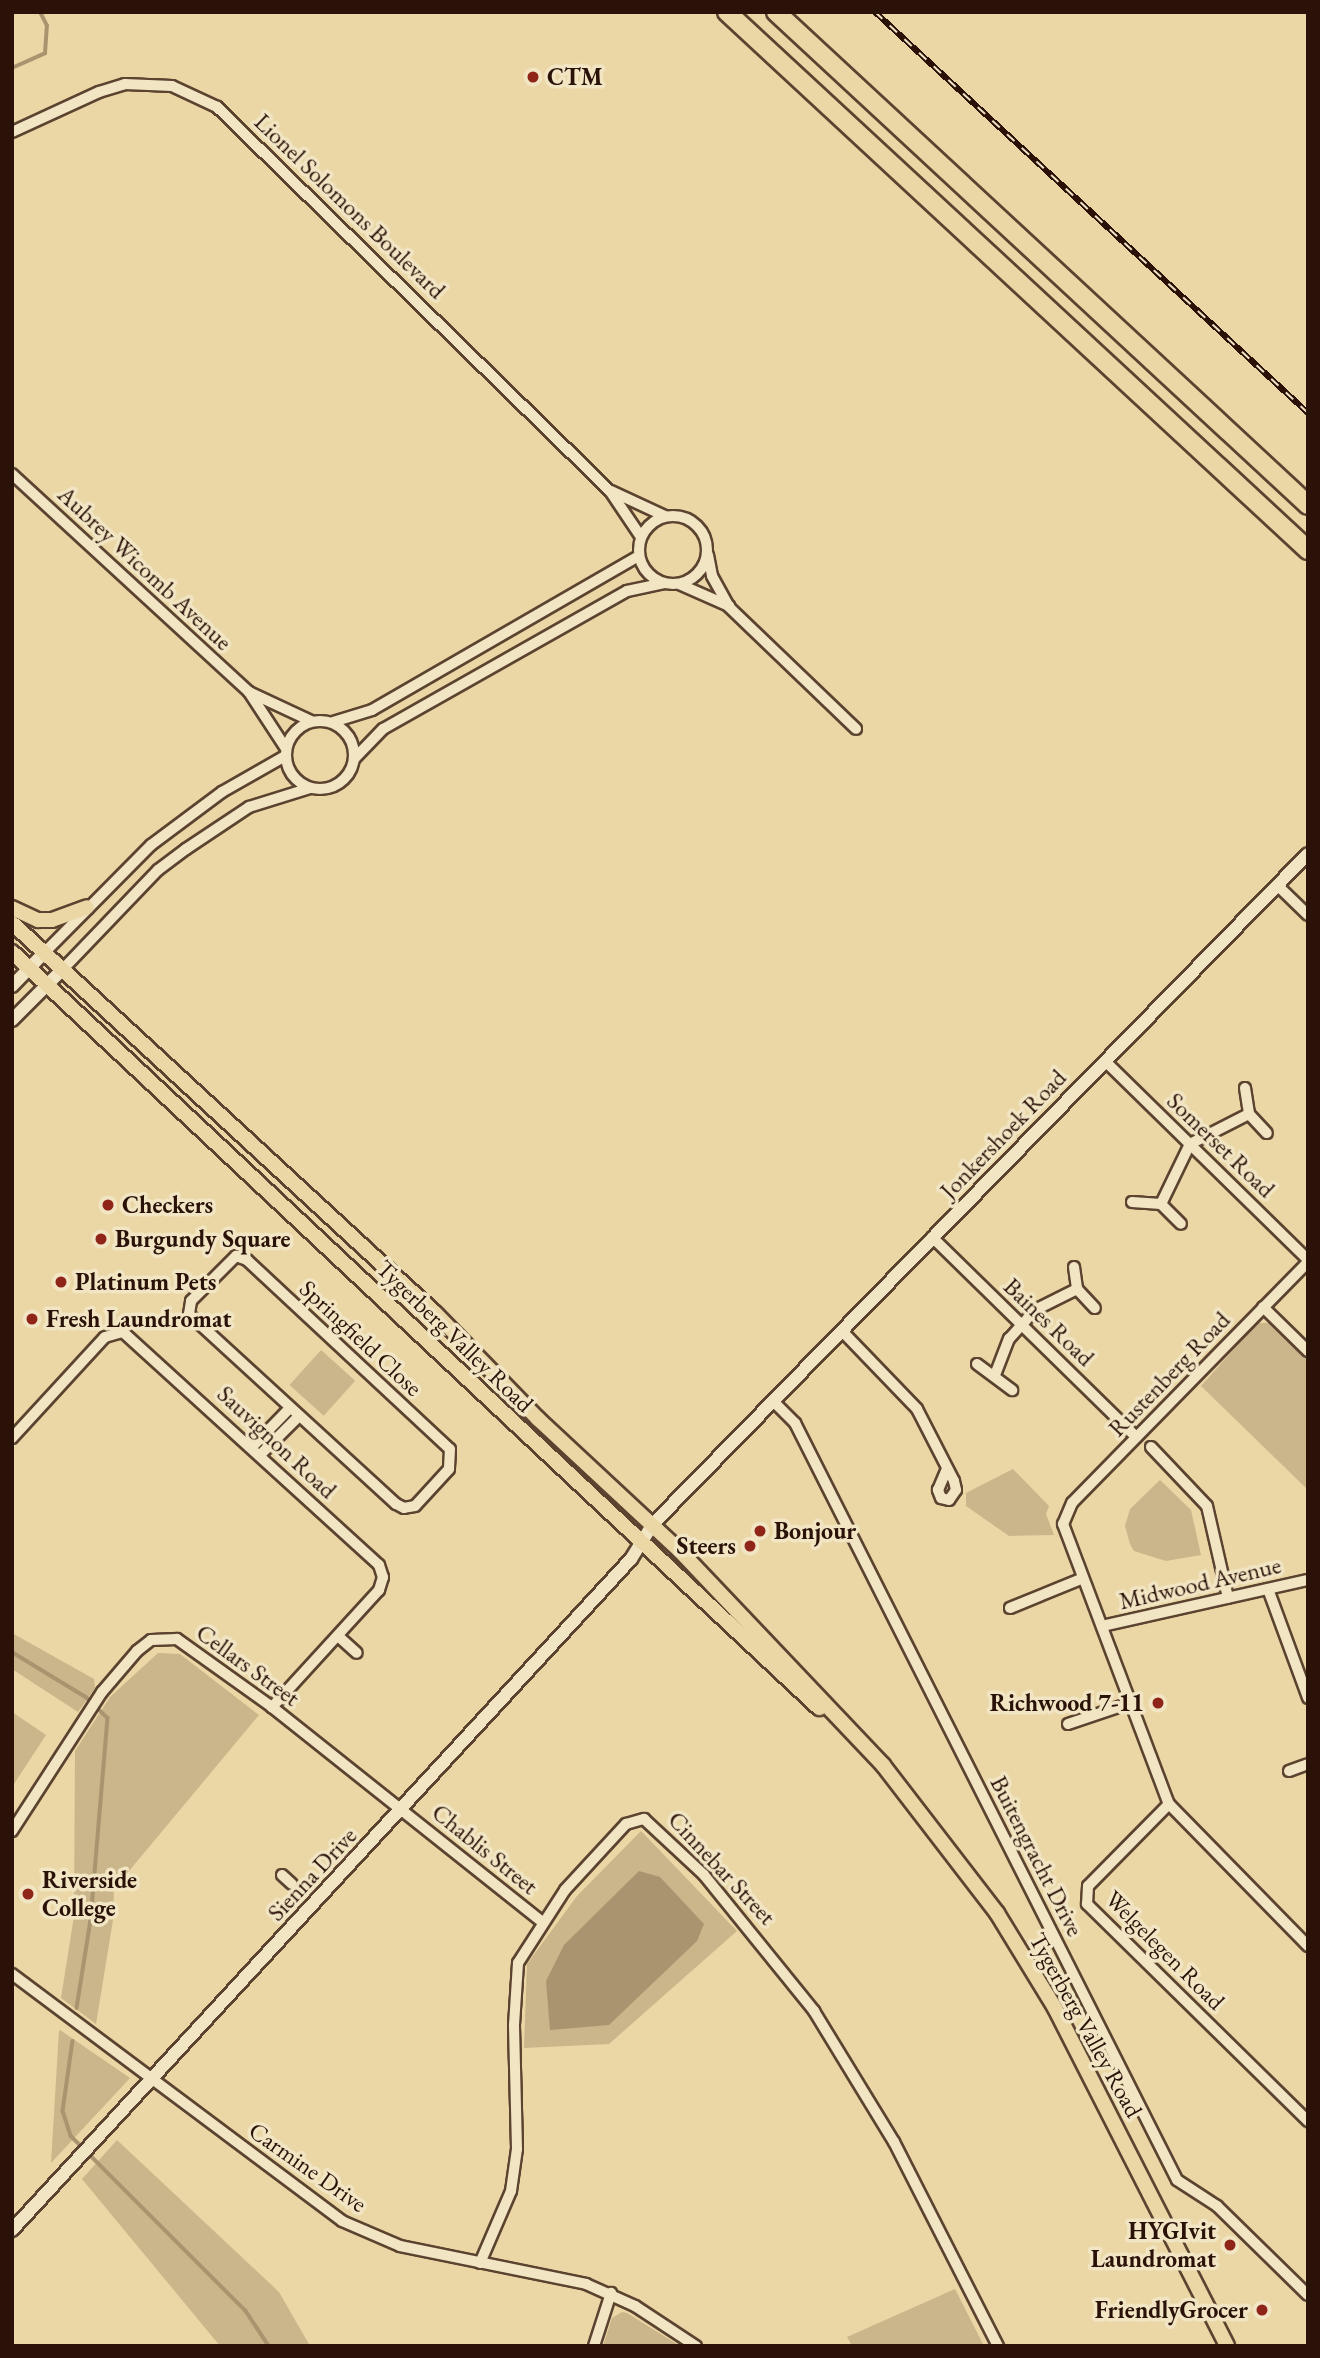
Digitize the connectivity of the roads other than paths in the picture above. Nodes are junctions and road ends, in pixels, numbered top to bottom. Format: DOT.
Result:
graph roads {
  1 [pos="727,12"];
  2 [pos="776,12"];
  3 [pos="12,132"];
  4 [pos="12,474"];
  5 [pos="610,491"];
  6 [pos="1308,505"];
  7 [pos="665,516"];
  8 [pos="641,537"];
  9 [pos="1308,550"];
  10 [pos="708,555"];
  11 [pos="639,556"];
  12 [pos="664,583"];
  13 [pos="679,583"];
  14 [pos="729,607"];
  15 [pos="249,692"];
  16 [pos="311,721"];
  17 [pos="333,722"];
  18 [pos="856,729"];
  19 [pos="285,751"];
  20 [pos="354,759"];
  21 [pos="310,788"];
  22 [pos="1308,854"];
  23 [pos="1277,885"];
  24 [pos="87,907"];
  25 [pos="12,908"];
  26 [pos="1308,915"];
  27 [pos="12,923"];
  28 [pos="12,952"];
  29 [pos="44,952"];
  30 [pos="30,968"];
  31 [pos="63,969"];
  32 [pos="49,984"];
  33 [pos="12,986"];
  34 [pos="12,1020"];
  35 [pos="1105,1061"];
  36 [pos="1245,1088"];
  37 [pos="1249,1114"];
  38 [pos="1268,1133"];
  39 [pos="1190,1144"];
  40 [pos="1132,1202"];
  41 [pos="1161,1204"];
  42 [pos="1181,1224"];
  43 [pos="932,1237"];
  44 [pos="1308,1261"];
  45 [pos="1074,1267"];
  46 [pos="1077,1289"];
  47 [pos="1264,1307"];
  48 [pos="1095,1308"];
  49 [pos="1020,1323"];
  50 [pos="842,1331"];
  51 [pos="1308,1351"];
  52 [pos="977,1364"];
  53 [pos="995,1375"];
  54 [pos="1012,1390"];
  55 [pos="773,1401"];
  56 [pos="290,1408"];
  57 [pos="299,1416"];
  58 [pos="1136,1437"];
  59 [pos="12,1438"];
  60 [pos="1151,1447"];
  61 [pos="256,1451"];
  62 [pos="947,1469"];
  63 [pos="652,1525"];
  64 [pos="641,1544"];
  65 [pos="1083,1578"];
  66 [pos="1308,1580"];
  67 [pos="1268,1589"];
  68 [pos="1228,1598"];
  69 [pos="1010,1608"];
  70 [pos="1102,1626"];
  71 [pos="338,1636"];
  72 [pos="357,1653"];
  73 [pos="1308,1698"];
  74 [pos="1130,1703"];
  75 [pos="272,1707"];
  76 [pos="1069,1724"];
  77 [pos="869,1750"];
  78 [pos="1308,1764"];
  79 [pos="1289,1771"];
  80 [pos="1170,1804"];
  81 [pos="401,1808"];
  82 [pos="12,1831"];
  83 [pos="282,1875"];
  84 [pos="292,1884"];
  85 [pos="542,1922"];
  86 [pos="1308,1946"];
  87 [pos="12,1975"];
  88 [pos="150,2079"];
  89 [pos="1308,2121"];
  90 [pos="12,2230"];
  91 [pos="480,2263"];
  92 [pos="611,2293"];
  93 [pos="1308,2295"];
  94 [pos="594,2346"];
  95 [pos="696,2346"];
  96 [pos="998,2346"];
  97 [pos="1227,2346"];
  1 -- 9 [label="highway"];
  2 -- 6 [label="highway"];
  3 -- 5 [label="street, Lionel Solomons Boulevard"];
  4 -- 15 [label="street, Aubrey Wicomb Avenue"];
  5 -- 7 [label="street, Lionel Solomons Boulevard"];
  5 -- 8 [label="street, Lionel Solomons Boulevard"];
  7 -- 8 [label="street"];
  7 -- 10 [label="street"];
  8 -- 11 [label="street"];
  10 -- 13 [label="street"];
  10 -- 14 [label="street"];
  11 -- 12 [label="street"];
  11 -- 17 [label="street"];
  12 -- 13 [label="street"];
  12 -- 20 [label="street"];
  13 -- 14 [label="street"];
  14 -- 18 [label="street"];
  15 -- 16 [label="street, Aubrey Wicomb Avenue"];
  15 -- 19 [label="street, Aubrey Wicomb Avenue"];
  16 -- 17 [label="street"];
  16 -- 19 [label="street"];
  17 -- 20 [label="street"];
  19 -- 21 [label="street"];
  19 -- 24 [label="street"];
  20 -- 21 [label="street"];
  21 -- 31 [label="street"];
  22 -- 23 [label="street, Jonkershoek Road"];
  23 -- 26 [label="street"];
  23 -- 35 [label="street, Jonkershoek Road"];
  24 -- 25 [label="main road"];
  24 -- 29 [label="street"];
  27 -- 29 [label="main road, Tygerberg Valley Road"];
  28 -- 30 [label="main road, Tygerberg Valley Road"];
  29 -- 30 [label="street"];
  29 -- 31 [label="main road, Tygerberg Valley Road"];
  30 -- 32 [label="main road, Tygerberg Valley Road"];
  30 -- 33 [label="street"];
  31 -- 32 [label="street"];
  31 -- 63 [label="main road, Tygerberg Valley Road"];
  32 -- 34 [label="street"];
  32 -- 64 [label="main road, Tygerberg Valley Road"];
  35 -- 39 [label="street, Somerset Road"];
  35 -- 43 [label="street, Jonkershoek Road"];
  36 -- 37 [label="street"];
  37 -- 38 [label="street"];
  37 -- 39 [label="street"];
  39 -- 41 [label="street"];
  39 -- 44 [label="street, Somerset Road"];
  40 -- 41 [label="street"];
  41 -- 42 [label="street"];
  43 -- 49 [label="street, Baines Road"];
  43 -- 50 [label="street, Jonkershoek Road"];
  44 -- 47 [label="street, Rustenberg Road"];
  45 -- 46 [label="street"];
  46 -- 48 [label="street"];
  46 -- 49 [label="street"];
  47 -- 51 [label="street"];
  47 -- 58 [label="street, Rustenberg Road"];
  49 -- 53 [label="street"];
  49 -- 58 [label="street, Baines Road"];
  50 -- 55 [label="street, Jonkershoek Road"];
  50 -- 62 [label="street"];
  52 -- 53 [label="street"];
  53 -- 54 [label="street"];
  55 -- 63 [label="street, Jonkershoek Road"];
  55 -- 93 [label="street, Buitengracht Drive"];
  56 -- 57 [label="street, Springfield Close"];
  56 -- 57 [label="street, Springfield Close"];
  56 -- 61 [label="street"];
  57 -- 61 [label="street"];
  58 -- 65 [label="street, Rustenberg Road"];
  59 -- 61 [label="street, Sauvignon Road"];
  60 -- 68 [label="street"];
  61 -- 71 [label="street, Sauvignon Road"];
  63 -- 64 [label="street, Sienna Drive"];
  63 -- 77 [label="main road, Tygerberg Valley Road"];
  64 -- 77 [label="main road, Tygerberg Valley Road"];
  64 -- 81 [label="street, Sienna Drive"];
  65 -- 69 [label="street"];
  65 -- 70 [label="street"];
  66 -- 67 [label="street, Midwood Avenue"];
  67 -- 68 [label="street, Midwood Avenue"];
  67 -- 73 [label="street"];
  68 -- 70 [label="street, Midwood Avenue"];
  70 -- 74 [label="street"];
  71 -- 72 [label="street"];
  71 -- 75 [label="street, Sauvignon Road"];
  74 -- 76 [label="street"];
  74 -- 80 [label="street"];
  75 -- 81 [label="street, Cellars Street"];
  75 -- 82 [label="street, Cellars Street"];
  77 -- 97 [label="main road, Tygerberg Valley Road"];
  78 -- 79 [label="street"];
  80 -- 86 [label="street"];
  80 -- 89 [label="street, Welgelegen Road"];
  81 -- 85 [label="street, Chablis Street"];
  81 -- 88 [label="street, Sienna Drive"];
  83 -- 84 [label="street"];
  85 -- 91 [label="street, Cinnebar Street"];
  85 -- 96 [label="street, Cinnebar Street"];
  87 -- 88 [label="street, Carmine Drive"];
  88 -- 90 [label="street, Sienna Drive"];
  88 -- 91 [label="street, Carmine Drive"];
  91 -- 92 [label="street, Carmine Drive"];
  92 -- 94 [label="street"];
  92 -- 95 [label="street, Carmine Drive"];
}
